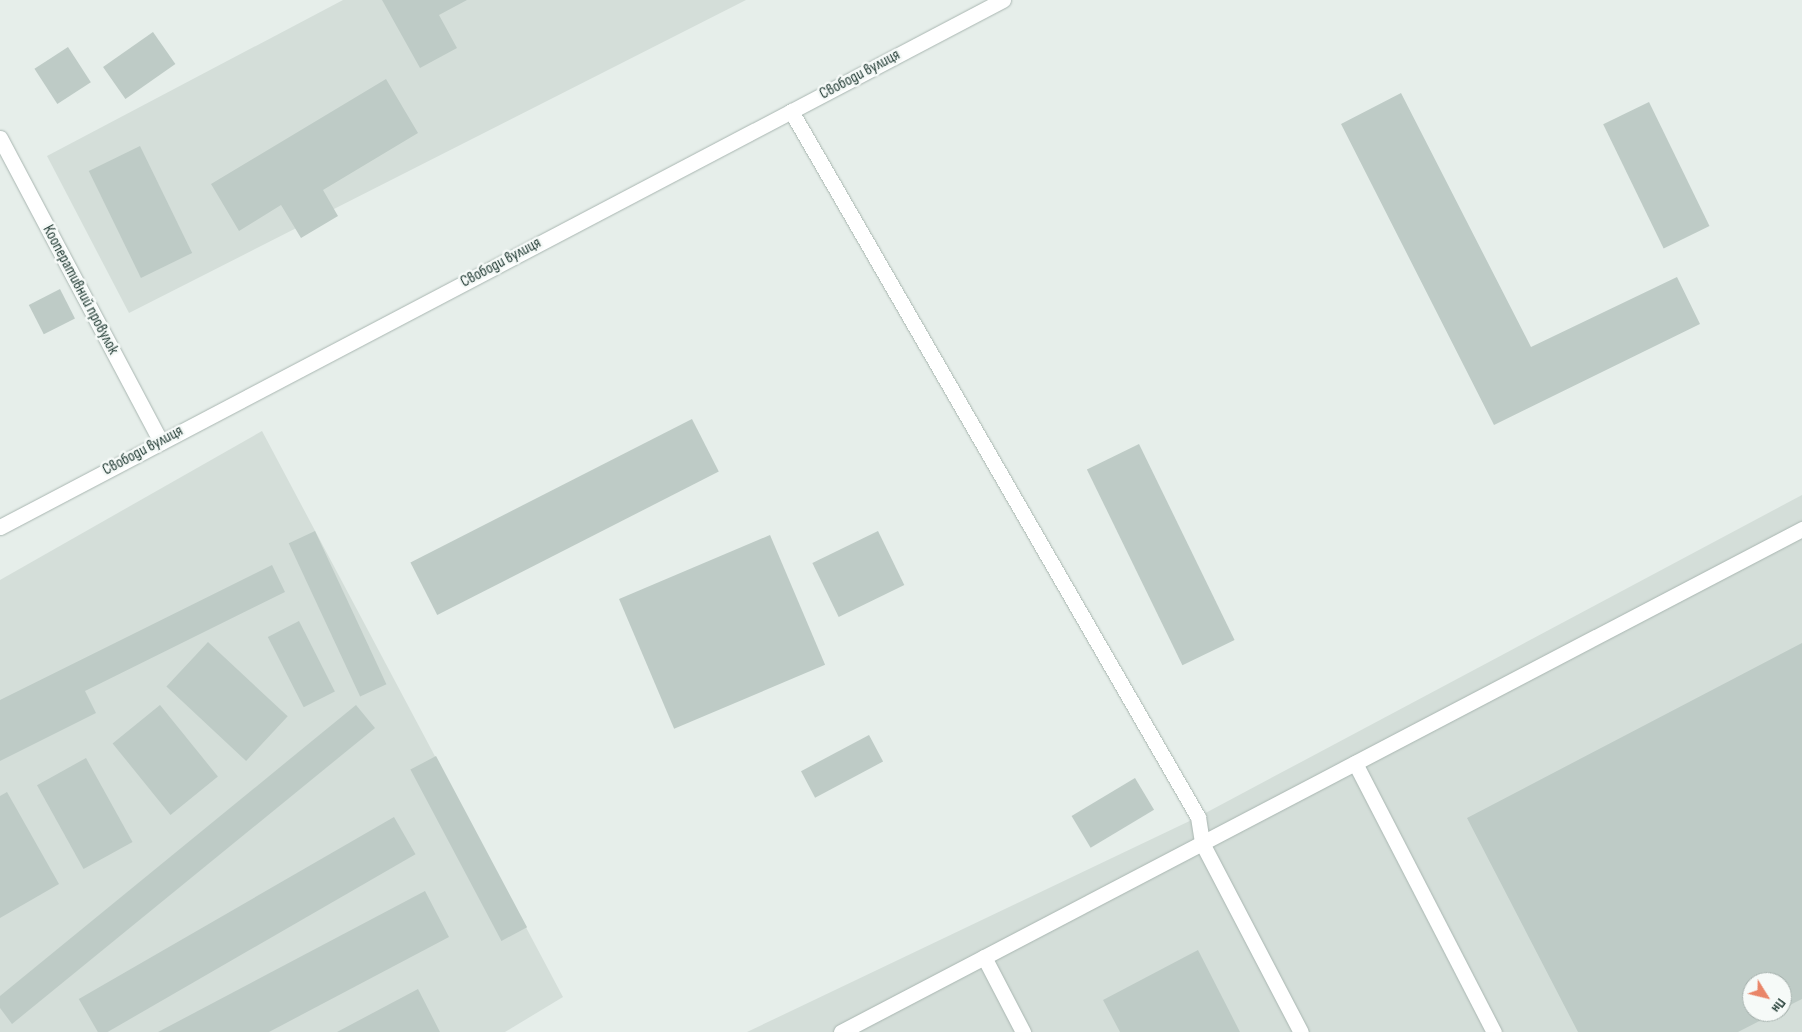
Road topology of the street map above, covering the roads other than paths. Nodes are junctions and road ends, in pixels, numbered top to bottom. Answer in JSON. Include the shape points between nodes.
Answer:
{"nodes":[{"id":1,"x":1003,"y":0,"type":"edge"},
{"id":2,"x":791,"y":111,"type":"junction"},
{"id":3,"x":0,"y":138,"type":"edge"},
{"id":4,"x":160,"y":442,"type":"junction"},
{"id":5,"x":0,"y":527,"type":"edge"},
{"id":6,"x":1802,"y":529,"type":"edge"},
{"id":7,"x":1355,"y":763,"type":"junction"},
{"id":8,"x":1202,"y":843,"type":"junction"},
{"id":9,"x":984,"y":957,"type":"junction"},
{"id":10,"x":841,"y":1032,"type":"edge"},
{"id":11,"x":1023,"y":1032,"type":"edge"},
{"id":12,"x":1301,"y":1032,"type":"edge"},
{"id":13,"x":1494,"y":1032,"type":"edge"}],
"edges":[{"from":1,"to":2,"type":"street","name":"Свободи вулиця"},
{"from":2,"to":4,"type":"street","name":"Свободи вулиця"},
{"from":2,"to":8,"type":"street","via":[[1198,817]]},
{"from":3,"to":4,"type":"street","name":"Кооперативний провулок"},
{"from":4,"to":5,"type":"street","name":"Свободи вулиця"},
{"from":6,"to":7,"type":"street"},
{"from":7,"to":8,"type":"street"},
{"from":7,"to":13,"type":"street"},
{"from":8,"to":9,"type":"street"},
{"from":8,"to":12,"type":"street"},
{"from":9,"to":10,"type":"street"},
{"from":9,"to":11,"type":"street"}]}
